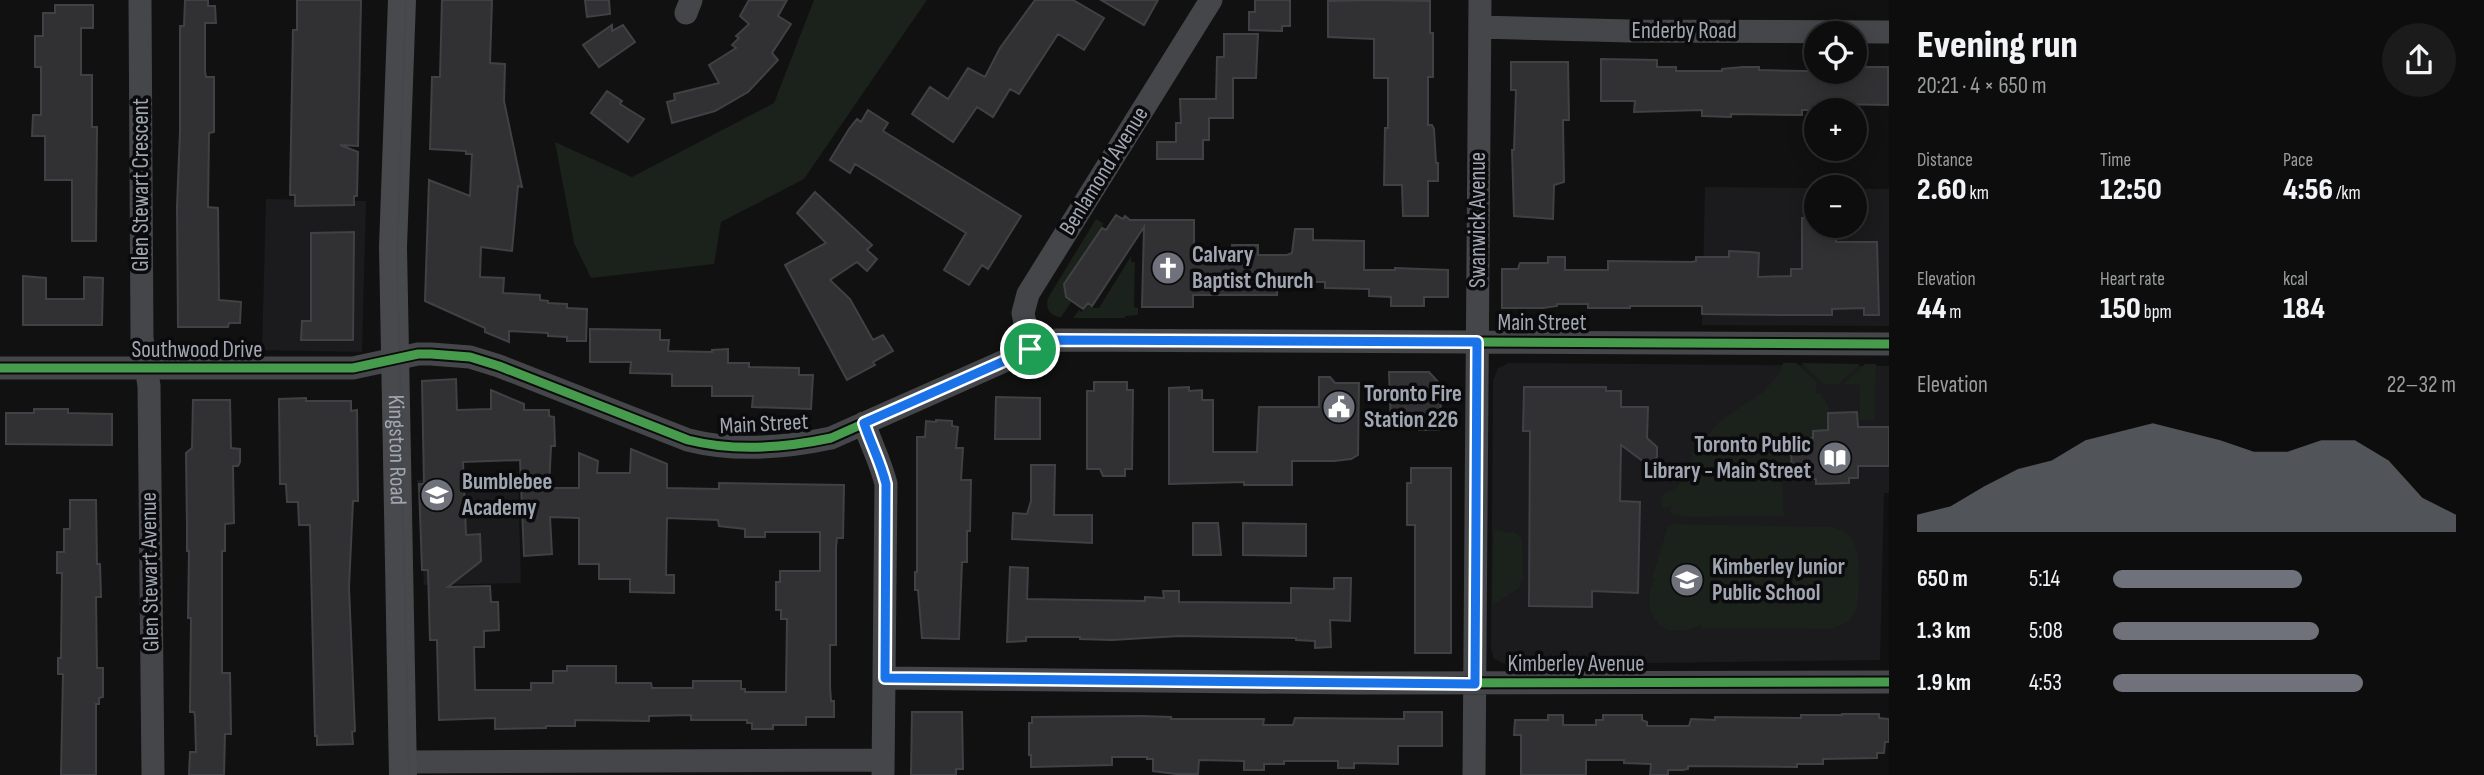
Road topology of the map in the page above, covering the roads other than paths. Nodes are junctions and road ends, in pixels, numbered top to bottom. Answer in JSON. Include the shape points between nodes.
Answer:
{"nodes":[{"id":1,"x":140,"y":0,"type":"edge"},
{"id":2,"x":402,"y":0,"type":"edge"},
{"id":3,"x":1211,"y":0,"type":"edge"},
{"id":4,"x":1480,"y":0,"type":"edge"},
{"id":5,"x":1480,"y":27,"type":"junction"},
{"id":6,"x":1889,"y":32,"type":"edge"},
{"id":7,"x":1477,"y":342,"type":"junction"},
{"id":8,"x":1889,"y":344,"type":"edge"},
{"id":9,"x":1030,"y":349,"type":"junction"},
{"id":10,"x":393,"y":359,"type":"junction"},
{"id":11,"x":0,"y":368,"type":"edge"},
{"id":12,"x":145,"y":370,"type":"junction"},
{"id":13,"x":864,"y":423,"type":"junction"},
{"id":14,"x":885,"y":678,"type":"junction"},
{"id":15,"x":1889,"y":682,"type":"edge"},
{"id":16,"x":1475,"y":684,"type":"junction"},
{"id":17,"x":403,"y":768,"type":"edge"},
{"id":18,"x":883,"y":768,"type":"edge"},
{"id":19,"x":153,"y":775,"type":"edge"},
{"id":20,"x":1474,"y":775,"type":"edge"}],
"edges":[{"from":1,"to":12,"type":"street","name":"Glen Stewart Crescent"},
{"from":2,"to":10,"type":"main road","name":"Kingston Road"},
{"from":3,"to":9,"type":"street","name":"Benlamond Avenue","via":[[1028,295],[1023,313]]},
{"from":4,"to":5,"type":"street","name":"Swanwick Avenue"},
{"from":5,"to":6,"type":"street","name":"Enderby Road"},
{"from":5,"to":7,"type":"street","name":"Swanwick Avenue"},
{"from":7,"to":8,"type":"street","name":"Main Street"},
{"from":7,"to":9,"type":"street","name":"Main Street","via":[[1056,340]]},
{"from":7,"to":16,"type":"street","name":"Swanwick Avenue"},
{"from":9,"to":13,"type":"street","name":"Main Street"},
{"from":10,"to":12,"type":"street","name":"Southwood Drive","via":[[353,368]]},
{"from":10,"to":13,"type":"street","name":"Main Street","via":[[418,354],[470,357],[710,446],[800,445]]},
{"from":10,"to":17,"type":"main road","name":"Kingston Road"},
{"from":11,"to":12,"type":"street","name":"Southwood Drive"},
{"from":12,"to":19,"type":"street","name":"Glen Stewart Avenue","via":[[149,386]]},
{"from":13,"to":14,"type":"street","via":[[886,484]]},
{"from":14,"to":16,"type":"street","name":"Kimberley Avenue"},
{"from":14,"to":18,"type":"street"},
{"from":15,"to":16,"type":"street","name":"Kimberley Avenue"},
{"from":16,"to":20,"type":"street","name":"Swanwick Avenue"},
{"from":17,"to":18,"type":"street"}]}
